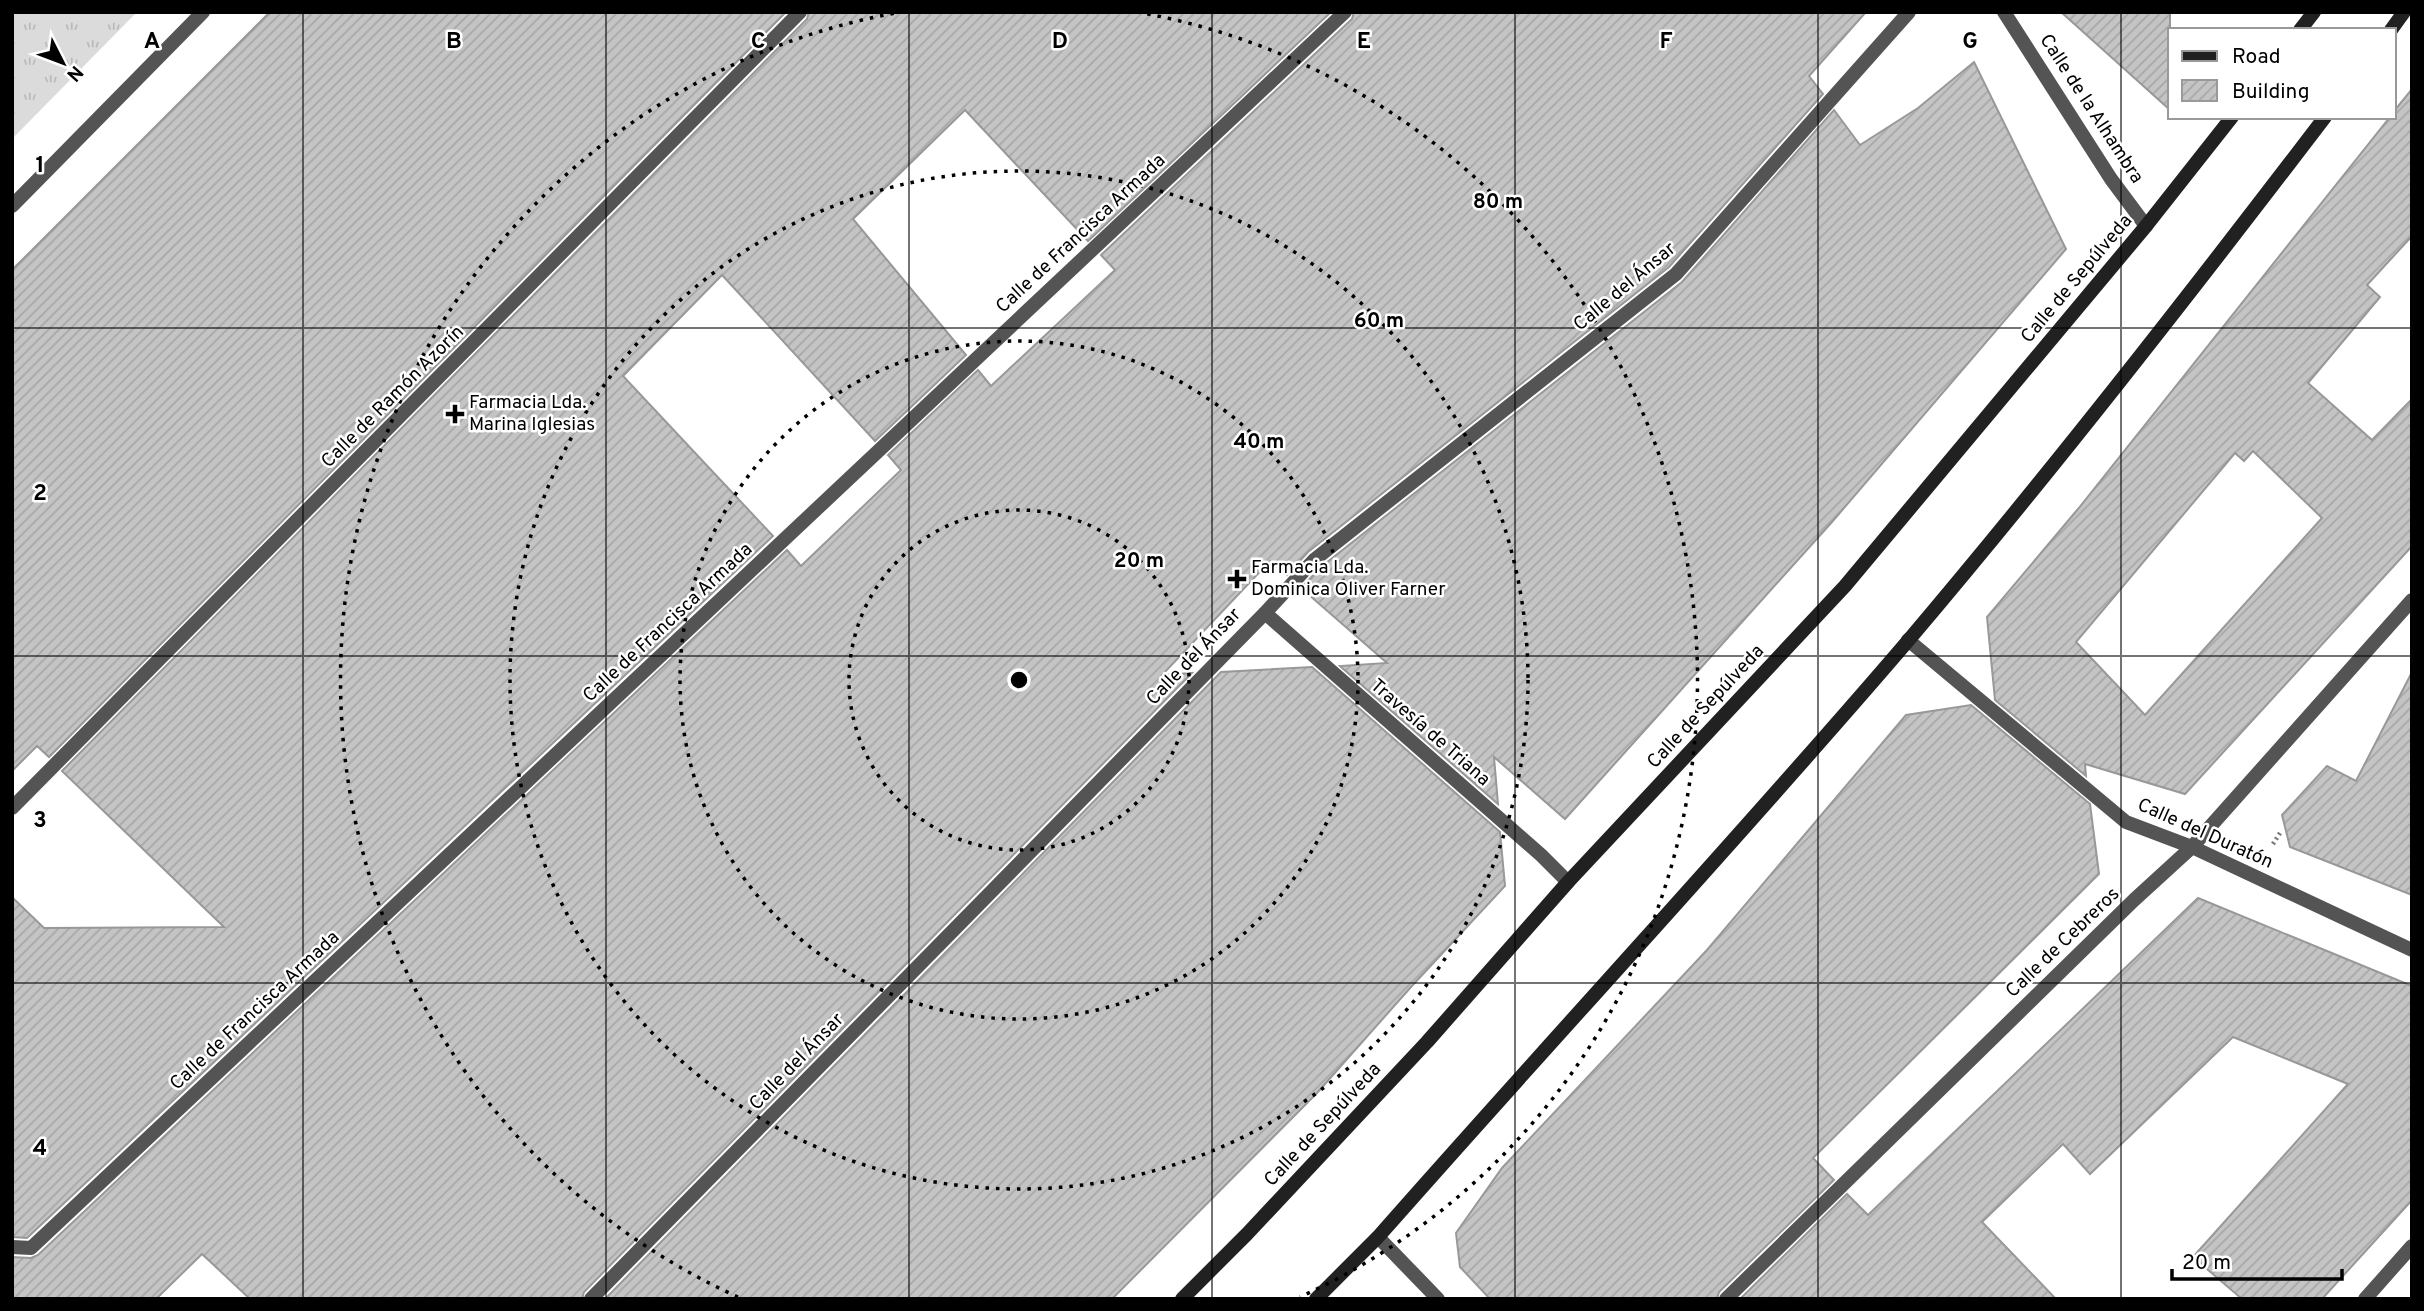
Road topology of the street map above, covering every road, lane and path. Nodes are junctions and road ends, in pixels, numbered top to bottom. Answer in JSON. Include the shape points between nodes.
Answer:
{"nodes":[{"id":1,"x":203,"y":12,"type":"edge"},
{"id":2,"x":800,"y":12,"type":"edge"},
{"id":3,"x":1345,"y":12,"type":"edge"},
{"id":4,"x":1909,"y":12,"type":"edge"},
{"id":5,"x":2004,"y":12,"type":"edge"},
{"id":6,"x":2314,"y":12,"type":"edge"},
{"id":7,"x":2404,"y":12,"type":"edge"},
{"id":8,"x":2302,"y":28,"type":"edge"},
{"id":9,"x":2392,"y":28,"type":"edge"},
{"id":10,"x":2230,"y":119,"type":"edge"},
{"id":11,"x":2323,"y":119,"type":"edge"},
{"id":12,"x":12,"y":206,"type":"edge"},
{"id":13,"x":2146,"y":226,"type":"junction"},
{"id":14,"x":2412,"y":600,"type":"edge"},
{"id":15,"x":1265,"y":613,"type":"junction"},
{"id":16,"x":1908,"y":640,"type":"junction"},
{"id":17,"x":12,"y":808,"type":"edge"},
{"id":18,"x":2280,"y":833,"type":"dead end"},
{"id":19,"x":2272,"y":845,"type":"dead end"},
{"id":20,"x":2192,"y":847,"type":"junction"},
{"id":21,"x":1569,"y":882,"type":"junction"},
{"id":22,"x":2412,"y":950,"type":"edge"},
{"id":23,"x":1378,"y":1237,"type":"junction"},
{"id":24,"x":2412,"y":1246,"type":"edge"},
{"id":25,"x":12,"y":1247,"type":"edge"},
{"id":26,"x":591,"y":1299,"type":"edge"},
{"id":27,"x":1182,"y":1299,"type":"edge"},
{"id":28,"x":1316,"y":1299,"type":"edge"},
{"id":29,"x":1438,"y":1299,"type":"edge"},
{"id":30,"x":1726,"y":1299,"type":"edge"},
{"id":31,"x":2365,"y":1299,"type":"edge"}],
"edges":[{"from":1,"to":12,"type":"street"},
{"from":2,"to":17,"type":"street","name":"Calle de Ramón Azorín"},
{"from":3,"to":25,"type":"street","name":"Calle de Francisca Armada","via":[[41,1239],[31,1248]]},
{"from":4,"to":15,"type":"street","name":"Calle del Ánsar","via":[[1676,274],[1314,560]]},
{"from":5,"to":13,"type":"street","name":"Calle de la Alhambra"},
{"from":6,"to":8,"type":"street"},
{"from":7,"to":9,"type":"street"},
{"from":10,"to":13,"type":"street","name":"Calle de Sepúlveda"},
{"from":11,"to":16,"type":"street","via":[[2144,352]]},
{"from":13,"to":21,"type":"street","name":"Calle de Sepúlveda","via":[[1845,586]]},
{"from":14,"to":20,"type":"street","name":"Calle de Cebreros"},
{"from":15,"to":21,"type":"street","name":"Travesía de Triana"},
{"from":15,"to":26,"type":"street","name":"Calle del Ánsar"},
{"from":16,"to":20,"type":"street","name":"Calle del Duratón","via":[[2126,822]]},
{"from":16,"to":23,"type":"street"},
{"from":18,"to":19,"type":"path"},
{"from":20,"to":22,"type":"street","name":"Calle del Duratón"},
{"from":20,"to":30,"type":"street","name":"Calle de Cebreros"},
{"from":21,"to":27,"type":"street","name":"Calle de Sepúlveda","via":[[1427,1042]]},
{"from":23,"to":28,"type":"street"},
{"from":23,"to":29,"type":"street"},
{"from":24,"to":31,"type":"street"}]}
